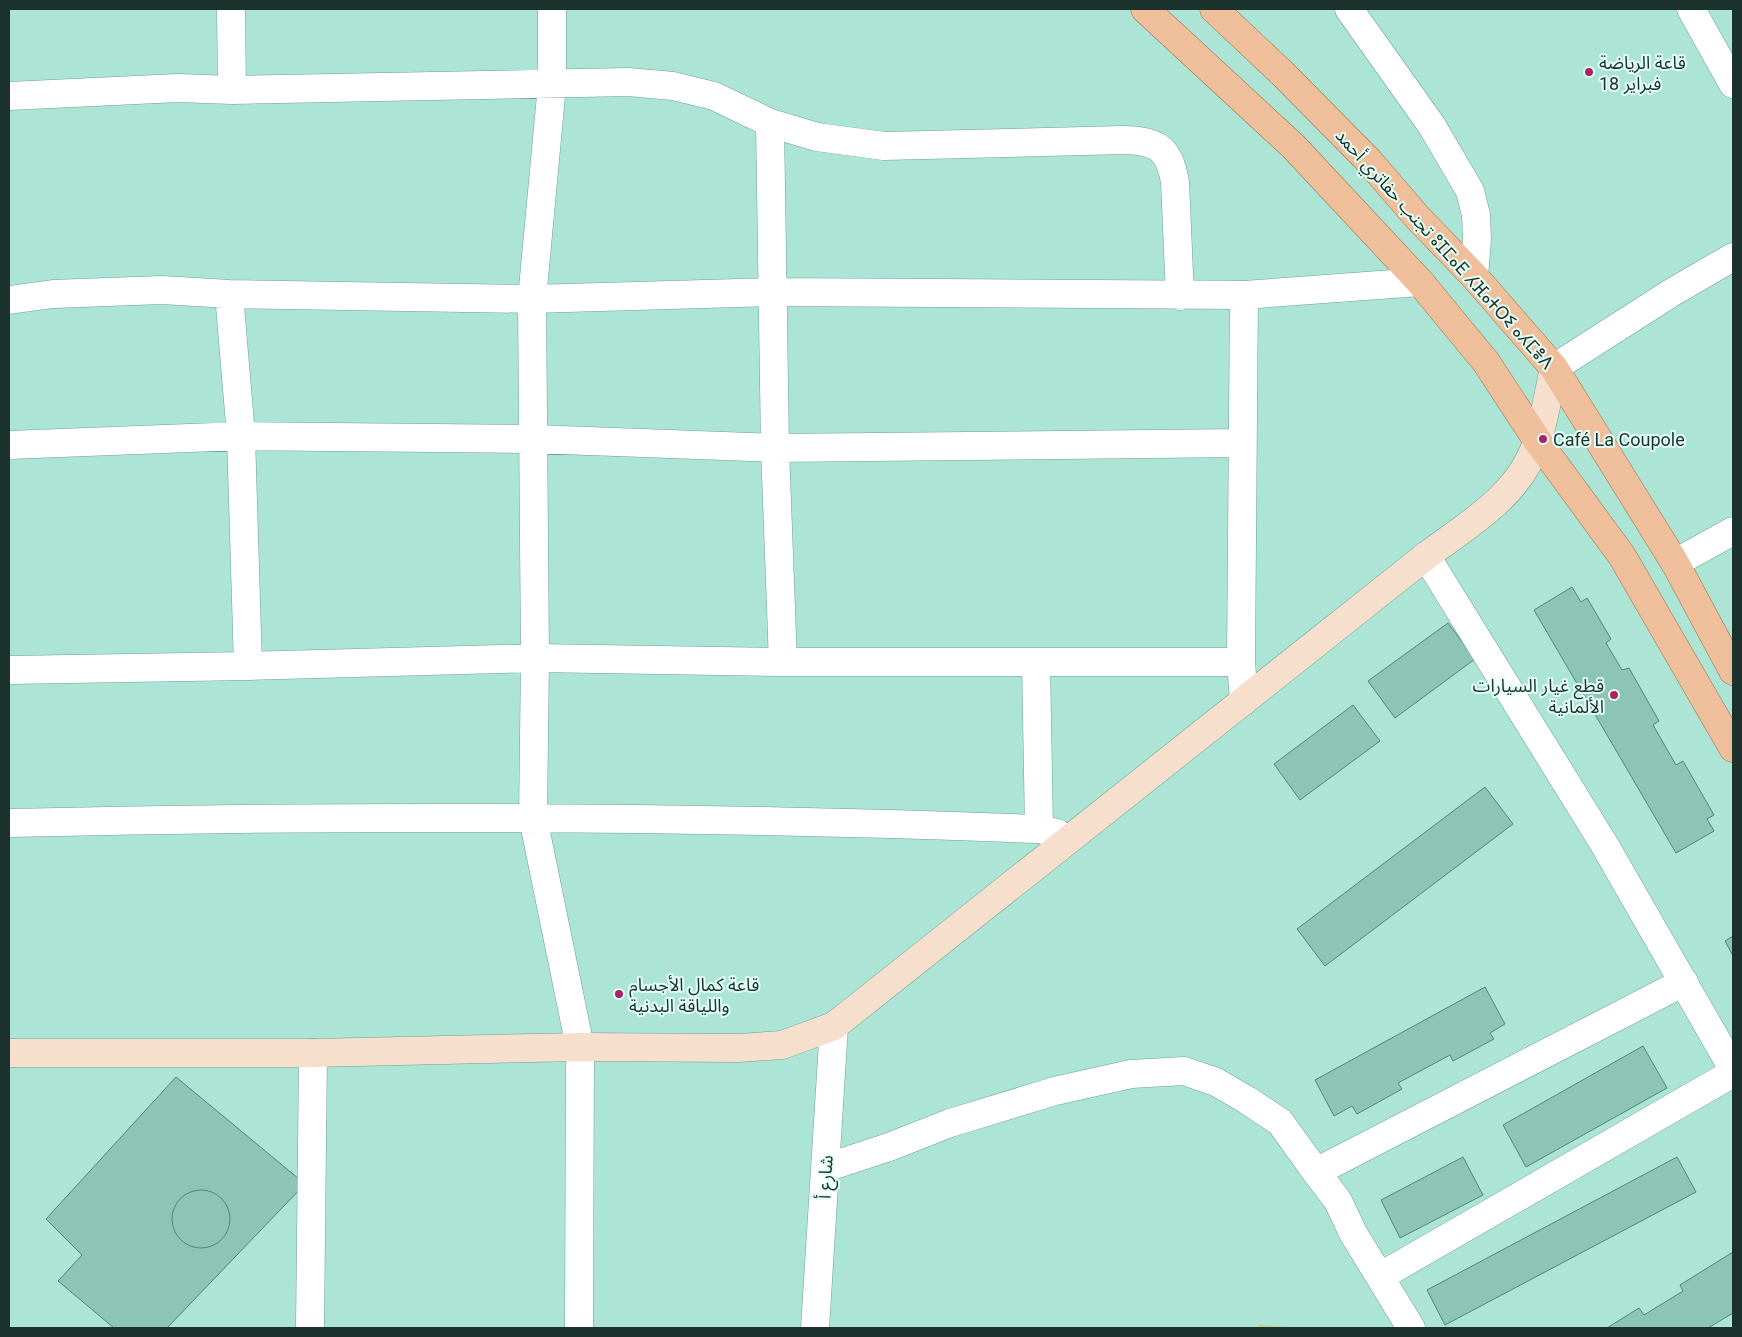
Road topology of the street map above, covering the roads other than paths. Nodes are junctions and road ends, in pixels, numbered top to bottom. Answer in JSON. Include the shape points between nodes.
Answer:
{"nodes":[{"id":1,"x":231,"y":9,"type":"edge"},
{"id":2,"x":552,"y":9,"type":"edge"},
{"id":3,"x":1214,"y":9,"type":"edge"},
{"id":4,"x":1349,"y":9,"type":"edge"},
{"id":5,"x":1691,"y":9,"type":"edge"},
{"id":6,"x":1155,"y":12,"type":"edge"},
{"id":7,"x":1725,"y":48,"type":"edge"},
{"id":8,"x":1733,"y":84,"type":"edge"},
{"id":9,"x":552,"y":85,"type":"junction"},
{"id":10,"x":232,"y":90,"type":"junction"},
{"id":11,"x":9,"y":96,"type":"edge"},
{"id":12,"x":770,"y":123,"type":"junction"},
{"id":13,"x":1733,"y":257,"type":"edge"},
{"id":14,"x":1474,"y":276,"type":"junction"},
{"id":15,"x":1420,"y":282,"type":"junction"},
{"id":16,"x":772,"y":292,"type":"junction"},
{"id":17,"x":229,"y":294,"type":"junction"},
{"id":18,"x":1244,"y":295,"type":"junction"},
{"id":19,"x":1180,"y":296,"type":"junction"},
{"id":20,"x":532,"y":298,"type":"junction"},
{"id":21,"x":9,"y":300,"type":"edge"},
{"id":22,"x":1554,"y":368,"type":"junction"},
{"id":23,"x":241,"y":436,"type":"junction"},
{"id":24,"x":534,"y":439,"type":"junction"},
{"id":25,"x":1537,"y":440,"type":"junction"},
{"id":26,"x":1242,"y":443,"type":"junction"},
{"id":27,"x":9,"y":445,"type":"edge"},
{"id":28,"x":775,"y":448,"type":"junction"},
{"id":29,"x":1733,"y":531,"type":"edge"},
{"id":30,"x":1426,"y":556,"type":"junction"},
{"id":31,"x":1675,"y":563,"type":"junction"},
{"id":32,"x":535,"y":658,"type":"junction"},
{"id":33,"x":783,"y":662,"type":"junction"},
{"id":34,"x":1036,"y":662,"type":"junction"},
{"id":35,"x":1241,"y":662,"type":"junction"},
{"id":36,"x":248,"y":666,"type":"junction"},
{"id":37,"x":9,"y":670,"type":"edge"},
{"id":38,"x":1733,"y":671,"type":"edge"},
{"id":39,"x":1244,"y":701,"type":"junction"},
{"id":40,"x":1733,"y":748,"type":"edge"},
{"id":41,"x":533,"y":818,"type":"junction"},
{"id":42,"x":9,"y":823,"type":"edge"},
{"id":43,"x":1039,"y":829,"type":"junction"},
{"id":44,"x":1075,"y":836,"type":"junction"},
{"id":45,"x":1684,"y":982,"type":"junction"},
{"id":46,"x":834,"y":1026,"type":"junction"},
{"id":47,"x":580,"y":1047,"type":"junction"},
{"id":48,"x":9,"y":1053,"type":"edge"},
{"id":49,"x":313,"y":1053,"type":"junction"},
{"id":50,"x":1733,"y":1069,"type":"edge"},
{"id":51,"x":1733,"y":1073,"type":"edge"},
{"id":52,"x":825,"y":1168,"type":"junction"},
{"id":53,"x":1316,"y":1172,"type":"junction"},
{"id":54,"x":1381,"y":1276,"type":"junction"},
{"id":55,"x":310,"y":1328,"type":"edge"},
{"id":56,"x":578,"y":1328,"type":"edge"},
{"id":57,"x":815,"y":1328,"type":"edge"},
{"id":58,"x":1411,"y":1328,"type":"edge"}],
"edges":[{"from":1,"to":10,"type":"street"},
{"from":2,"to":9,"type":"street"},
{"from":3,"to":14,"type":"main road","name":"تجنب حفاتري أحمد ⵓⵊⵎⴰⴹ ⵃⴼⴰⵜⵔⵉ ⴰⵃⵎⴻⴷ","via":[[1368,160]]},
{"from":4,"to":14,"type":"street","via":[[1432,126],[1470,191],[1476,215]]},
{"from":5,"to":7,"type":"street"},
{"from":6,"to":15,"type":"main road","via":[[1294,147]]},
{"from":7,"to":8,"type":"street"},
{"from":9,"to":10,"type":"street"},
{"from":9,"to":12,"type":"street","via":[[628,82],[673,86],[714,96]]},
{"from":9,"to":20,"type":"street"},
{"from":10,"to":11,"type":"street","via":[[178,88]]},
{"from":12,"to":16,"type":"street"},
{"from":12,"to":19,"type":"street","via":[[817,137],[884,146],[1143,141],[1168,157],[1175,182]]},
{"from":13,"to":22,"type":"street"},
{"from":14,"to":22,"type":"main road","name":"تجنب حفاتري أحمد ⵓⵊⵎⴰⴹ ⵃⴼⴰⵜⵔⵉ ⴰⵃⵎⴻⴷ"},
{"from":15,"to":18,"type":"street"},
{"from":15,"to":25,"type":"main road","via":[[1486,362]]},
{"from":16,"to":19,"type":"street"},
{"from":16,"to":20,"type":"street"},
{"from":16,"to":28,"type":"street"},
{"from":17,"to":20,"type":"street"},
{"from":17,"to":21,"type":"street","via":[[162,290],[53,294]]},
{"from":17,"to":23,"type":"street"},
{"from":18,"to":19,"type":"street"},
{"from":18,"to":26,"type":"street"},
{"from":20,"to":24,"type":"street"},
{"from":22,"to":25,"type":"main road"},
{"from":22,"to":31,"type":"main road","name":"تجنب حفاتري أحمد ⵓⵊⵎⴰⴹ ⵃⴼⴰⵜⵔⵉ ⴰⵃⵎⴻⴷ"},
{"from":23,"to":24,"type":"street"},
{"from":23,"to":27,"type":"street"},
{"from":23,"to":36,"type":"street"},
{"from":24,"to":28,"type":"street"},
{"from":24,"to":32,"type":"street"},
{"from":25,"to":30,"type":"main road","via":[[1520,476],[1494,506]]},
{"from":25,"to":40,"type":"main road","via":[[1622,556]]},
{"from":26,"to":28,"type":"street"},
{"from":26,"to":35,"type":"street"},
{"from":28,"to":33,"type":"street"},
{"from":29,"to":31,"type":"street"},
{"from":30,"to":39,"type":"main road"},
{"from":30,"to":45,"type":"street","via":[[1604,844]]},
{"from":31,"to":38,"type":"main road","name":"تجنب حفاتري أحمد ⵓⵊⵎⴰⴹ ⵃⴼⴰⵜⵔⵉ ⴰⵃⵎⴻⴷ"},
{"from":32,"to":33,"type":"street"},
{"from":32,"to":36,"type":"street"},
{"from":32,"to":41,"type":"street"},
{"from":33,"to":34,"type":"street"},
{"from":34,"to":35,"type":"street"},
{"from":34,"to":43,"type":"street"},
{"from":35,"to":39,"type":"street"},
{"from":36,"to":37,"type":"street"},
{"from":39,"to":44,"type":"main road"},
{"from":41,"to":42,"type":"street"},
{"from":41,"to":43,"type":"street"},
{"from":41,"to":47,"type":"street"},
{"from":43,"to":44,"type":"street"},
{"from":44,"to":46,"type":"main road"},
{"from":45,"to":50,"type":"street"},
{"from":45,"to":53,"type":"street"},
{"from":46,"to":47,"type":"main road","via":[[782,1045],[738,1048]]},
{"from":46,"to":52,"type":"street","name":"شارع أ"},
{"from":47,"to":49,"type":"main road"},
{"from":47,"to":56,"type":"street"},
{"from":48,"to":49,"type":"main road"},
{"from":49,"to":55,"type":"street"},
{"from":51,"to":54,"type":"street"},
{"from":52,"to":53,"type":"street","via":[[1055,1090],[1131,1074],[1184,1071],[1216,1082],[1280,1122]]},
{"from":52,"to":57,"type":"street","name":"شارع أ"},
{"from":53,"to":54,"type":"street","via":[[1338,1201]]},
{"from":54,"to":58,"type":"street"}]}
